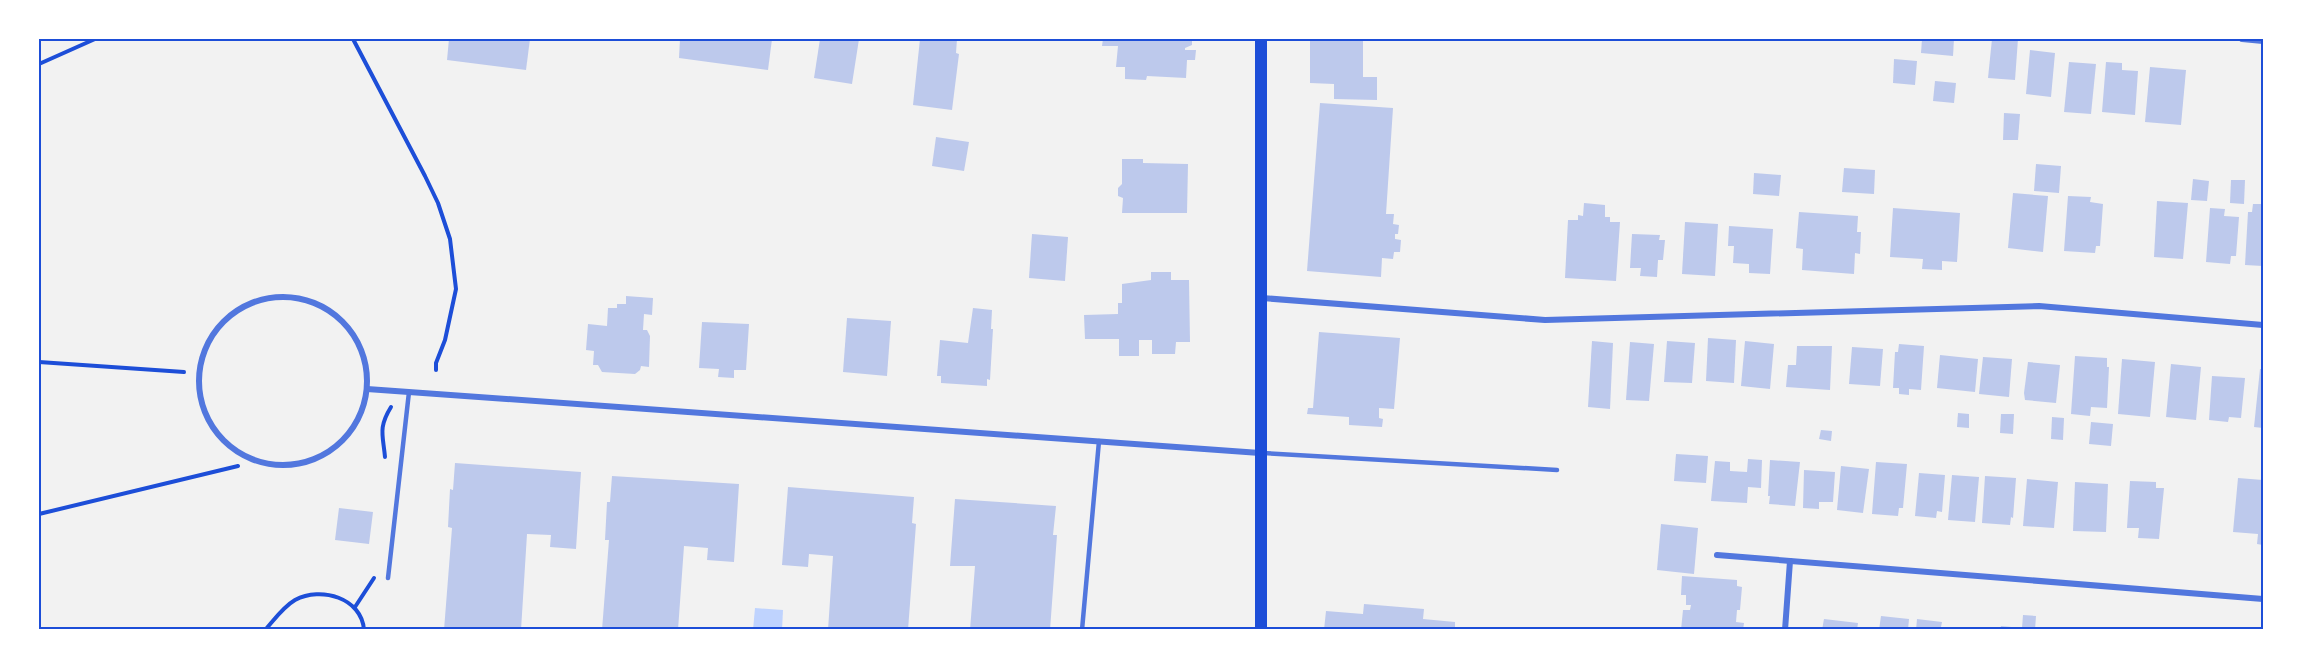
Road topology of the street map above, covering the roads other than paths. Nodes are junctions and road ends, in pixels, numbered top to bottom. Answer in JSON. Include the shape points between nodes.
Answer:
{"nodes":[{"id":1,"x":1261,"y":39,"type":"edge"},
{"id":2,"x":2242,"y":39,"type":"edge"},
{"id":3,"x":2263,"y":41,"type":"edge"},
{"id":4,"x":1262,"y":298,"type":"junction"},
{"id":5,"x":2263,"y":325,"type":"edge"},
{"id":6,"x":366,"y":389,"type":"junction"},
{"id":7,"x":409,"y":392,"type":"junction"},
{"id":8,"x":1099,"y":441,"type":"junction"},
{"id":9,"x":1260,"y":453,"type":"junction"},
{"id":10,"x":1557,"y":470,"type":"dead end"},
{"id":11,"x":1717,"y":555,"type":"dead end"},
{"id":12,"x":1790,"y":561,"type":"junction"},
{"id":13,"x":388,"y":578,"type":"dead end"},
{"id":14,"x":2263,"y":599,"type":"edge"},
{"id":15,"x":1082,"y":630,"type":"edge"},
{"id":16,"x":1261,"y":630,"type":"edge"},
{"id":17,"x":1785,"y":630,"type":"edge"}],
"edges":[{"from":1,"to":4,"type":"main road"},
{"from":2,"to":3,"type":"street"},
{"from":4,"to":5,"type":"street","via":[[1545,320],[2039,306]]},
{"from":4,"to":9,"type":"main road"},
{"from":6,"to":6,"type":"street","via":[[363,358],[344,324],[320,306],[289,297],[257,301],[230,316],[206,346],[200,368],[204,410],[215,431],[229,446],[267,463],[314,460],[339,444],[357,418]]},
{"from":6,"to":7,"type":"street"},
{"from":7,"to":8,"type":"street"},
{"from":7,"to":13,"type":"lane"},
{"from":8,"to":9,"type":"street"},
{"from":8,"to":15,"type":"lane"},
{"from":9,"to":10,"type":"lane"},
{"from":9,"to":16,"type":"main road"},
{"from":11,"to":12,"type":"street"},
{"from":12,"to":14,"type":"street"},
{"from":12,"to":17,"type":"street"}]}
